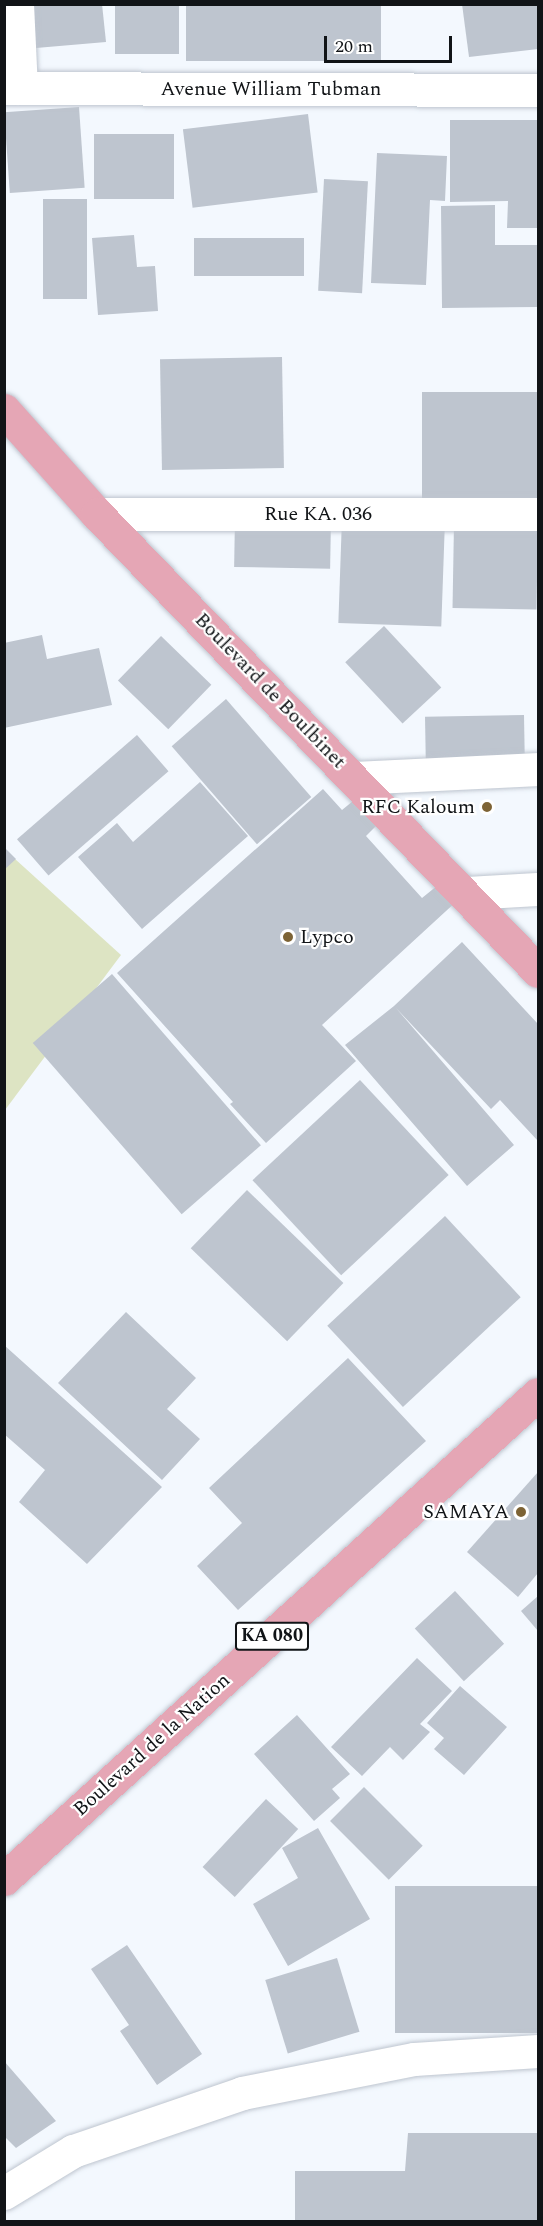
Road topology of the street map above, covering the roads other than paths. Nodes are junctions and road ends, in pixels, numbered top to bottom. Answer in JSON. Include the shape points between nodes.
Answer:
{"nodes":[{"id":1,"x":17,"y":4,"type":"edge"},
{"id":2,"x":13,"y":88,"type":"edge"},
{"id":3,"x":538,"y":90,"type":"edge"},
{"id":4,"x":4,"y":410,"type":"edge"},
{"id":5,"x":97,"y":514,"type":"junction"},
{"id":6,"x":538,"y":514,"type":"edge"},
{"id":7,"x":538,"y":769,"type":"edge"},
{"id":8,"x":355,"y":778,"type":"junction"},
{"id":9,"x":538,"y":889,"type":"edge"},
{"id":10,"x":466,"y":893,"type":"junction"},
{"id":11,"x":538,"y":971,"type":"edge"},
{"id":12,"x":538,"y":1394,"type":"edge"},
{"id":13,"x":4,"y":1879,"type":"edge"},
{"id":14,"x":538,"y":2051,"type":"edge"},
{"id":15,"x":4,"y":2193,"type":"edge"}],
"edges":[{"from":1,"to":2,"type":"street"},
{"from":2,"to":3,"type":"street","name":"Avenue William Tubman"},
{"from":4,"to":5,"type":"main road","name":"Boulevard de Boulbinet"},
{"from":5,"to":6,"type":"street","name":"Rue KA. 036"},
{"from":5,"to":8,"type":"main road","name":"Boulevard de Boulbinet"},
{"from":7,"to":8,"type":"street"},
{"from":8,"to":10,"type":"main road","name":"Boulevard de Boulbinet"},
{"from":9,"to":10,"type":"street"},
{"from":10,"to":11,"type":"main road","name":"Boulevard de Boulbinet"},
{"from":12,"to":13,"type":"main road","name":"Boulevard de la Nation","number":"KA 080"},
{"from":14,"to":15,"type":"street","via":[[414,2059],[242,2093],[73,2151]]}]}
